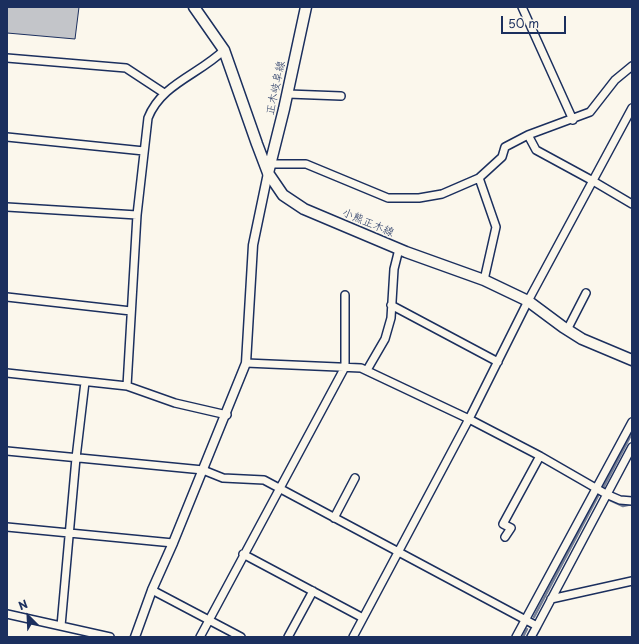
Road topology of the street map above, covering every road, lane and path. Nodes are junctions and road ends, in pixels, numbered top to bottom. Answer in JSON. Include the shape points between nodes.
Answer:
{"nodes":[{"id":1,"x":194,"y":7,"type":"edge"},
{"id":2,"x":306,"y":7,"type":"edge"},
{"id":3,"x":522,"y":7,"type":"edge"},
{"id":4,"x":224,"y":50,"type":"junction"},
{"id":5,"x":7,"y":58,"type":"edge"},
{"id":6,"x":632,"y":66,"type":"edge"},
{"id":7,"x":164,"y":93,"type":"junction"},
{"id":8,"x":288,"y":94,"type":"junction"},
{"id":9,"x":341,"y":96,"type":"dead end"},
{"id":10,"x":632,"y":108,"type":"edge"},
{"id":11,"x":573,"y":120,"type":"junction"},
{"id":12,"x":528,"y":135,"type":"junction"},
{"id":13,"x":7,"y":137,"type":"edge"},
{"id":14,"x":144,"y":151,"type":"junction"},
{"id":15,"x":270,"y":168,"type":"junction"},
{"id":16,"x":479,"y":178,"type":"junction"},
{"id":17,"x":593,"y":181,"type":"junction"},
{"id":18,"x":632,"y":204,"type":"edge"},
{"id":19,"x":7,"y":207,"type":"edge"},
{"id":20,"x":137,"y":216,"type":"junction"},
{"id":21,"x":399,"y":249,"type":"junction"},
{"id":22,"x":484,"y":280,"type":"junction"},
{"id":23,"x":586,"y":293,"type":"dead end"},
{"id":24,"x":345,"y":295,"type":"dead end"},
{"id":25,"x":7,"y":298,"type":"edge"},
{"id":26,"x":528,"y":301,"type":"junction"},
{"id":27,"x":391,"y":305,"type":"junction"},
{"id":28,"x":131,"y":311,"type":"junction"},
{"id":29,"x":567,"y":330,"type":"junction"},
{"id":30,"x":632,"y":360,"type":"edge"},
{"id":31,"x":498,"y":362,"type":"junction"},
{"id":32,"x":246,"y":363,"type":"junction"},
{"id":33,"x":344,"y":367,"type":"junction"},
{"id":34,"x":367,"y":370,"type":"junction"},
{"id":35,"x":7,"y":372,"type":"edge"},
{"id":36,"x":85,"y":382,"type":"junction"},
{"id":37,"x":127,"y":386,"type":"junction"},
{"id":38,"x":227,"y":414,"type":"junction"},
{"id":39,"x":469,"y":419,"type":"junction"},
{"id":40,"x":632,"y":422,"type":"edge"},
{"id":41,"x":632,"y":447,"type":"edge"},
{"id":42,"x":7,"y":451,"type":"edge"},
{"id":43,"x":540,"y":456,"type":"junction"},
{"id":44,"x":76,"y":458,"type":"junction"},
{"id":45,"x":204,"y":470,"type":"junction"},
{"id":46,"x":355,"y":478,"type":"dead end"},
{"id":47,"x":280,"y":488,"type":"junction"},
{"id":48,"x":597,"y":488,"type":"junction"},
{"id":49,"x":606,"y":494,"type":"junction"},
{"id":50,"x":632,"y":501,"type":"edge"},
{"id":51,"x":334,"y":518,"type":"junction"},
{"id":52,"x":7,"y":527,"type":"edge"},
{"id":53,"x":69,"y":533,"type":"junction"},
{"id":54,"x":506,"y":537,"type":"dead end"},
{"id":55,"x":173,"y":543,"type":"junction"},
{"id":56,"x":398,"y":553,"type":"junction"},
{"id":57,"x":243,"y":554,"type":"junction"},
{"id":58,"x":632,"y":581,"type":"edge"},
{"id":59,"x":152,"y":590,"type":"junction"},
{"id":60,"x":314,"y":591,"type":"junction"},
{"id":61,"x":551,"y":599,"type":"junction"},
{"id":62,"x":7,"y":614,"type":"edge"},
{"id":63,"x":364,"y":618,"type":"junction"},
{"id":64,"x":208,"y":620,"type":"junction"},
{"id":65,"x":525,"y":620,"type":"junction"},
{"id":66,"x":61,"y":626,"type":"junction"},
{"id":67,"x":537,"y":626,"type":"junction"},
{"id":68,"x":110,"y":637,"type":"edge"},
{"id":69,"x":135,"y":637,"type":"edge"},
{"id":70,"x":200,"y":637,"type":"edge"},
{"id":71,"x":241,"y":637,"type":"edge"},
{"id":72,"x":288,"y":637,"type":"edge"},
{"id":73,"x":353,"y":637,"type":"edge"},
{"id":74,"x":516,"y":637,"type":"edge"},
{"id":75,"x":531,"y":637,"type":"edge"}],
"edges":[{"from":1,"to":4,"type":"main road","name":"小熊正木線"},
{"from":2,"to":8,"type":"main road","name":"正木岐阜線"},
{"from":3,"to":11,"type":"street"},
{"from":4,"to":7,"type":"street"},
{"from":4,"to":15,"type":"main road","name":"小熊正木線","via":[[257,144]]},
{"from":5,"to":7,"type":"street","via":[[126,68]]},
{"from":6,"to":11,"type":"street","via":[[615,80],[590,112]]},
{"from":7,"to":14,"type":"street","via":[[148,118]]},
{"from":8,"to":9,"type":"street"},
{"from":8,"to":15,"type":"main road","name":"正木岐阜線"},
{"from":10,"to":17,"type":"street"},
{"from":11,"to":12,"type":"street"},
{"from":12,"to":16,"type":"street","via":[[505,147],[502,157]]},
{"from":12,"to":17,"type":"street","via":[[536,150]]},
{"from":13,"to":14,"type":"street"},
{"from":14,"to":20,"type":"street"},
{"from":15,"to":16,"type":"street","via":[[306,164],[388,198],[419,198],[442,194]]},
{"from":15,"to":21,"type":"main road","name":"小熊正木線","via":[[283,195],[304,209]]},
{"from":15,"to":32,"type":"street","via":[[253,245]]},
{"from":16,"to":22,"type":"street","via":[[496,228]]},
{"from":17,"to":18,"type":"street"},
{"from":17,"to":26,"type":"street"},
{"from":19,"to":20,"type":"street"},
{"from":20,"to":28,"type":"street"},
{"from":21,"to":22,"type":"main road","name":"小熊正木線"},
{"from":21,"to":27,"type":"street","via":[[394,269]]},
{"from":22,"to":26,"type":"main road","name":"小熊正木線"},
{"from":23,"to":29,"type":"street"},
{"from":24,"to":33,"type":"street"},
{"from":25,"to":28,"type":"street"},
{"from":26,"to":29,"type":"main road","name":"小熊正木線"},
{"from":26,"to":31,"type":"street"},
{"from":27,"to":31,"type":"street"},
{"from":27,"to":34,"type":"street","via":[[386,339]]},
{"from":28,"to":37,"type":"street"},
{"from":29,"to":30,"type":"main road","name":"小熊正木線"},
{"from":31,"to":39,"type":"street"},
{"from":32,"to":33,"type":"street"},
{"from":32,"to":38,"type":"street"},
{"from":33,"to":34,"type":"street"},
{"from":33,"to":47,"type":"street"},
{"from":34,"to":39,"type":"street"},
{"from":35,"to":36,"type":"street"},
{"from":36,"to":37,"type":"street"},
{"from":36,"to":44,"type":"street"},
{"from":37,"to":38,"type":"street","via":[[175,403]]},
{"from":38,"to":45,"type":"street"},
{"from":39,"to":43,"type":"street"},
{"from":39,"to":56,"type":"street"},
{"from":40,"to":48,"type":"street"},
{"from":41,"to":49,"type":"street"},
{"from":42,"to":44,"type":"street"},
{"from":43,"to":48,"type":"street"},
{"from":43,"to":54,"type":"street","via":[[503,524],[510,528]]},
{"from":44,"to":45,"type":"street"},
{"from":44,"to":53,"type":"street"},
{"from":45,"to":47,"type":"street","via":[[223,478],[264,480]]},
{"from":45,"to":55,"type":"street"},
{"from":46,"to":51,"type":"street"},
{"from":47,"to":51,"type":"street"},
{"from":47,"to":57,"type":"street"},
{"from":48,"to":49,"type":"street"},
{"from":48,"to":65,"type":"street"},
{"from":49,"to":50,"type":"street","via":[[620,500]]},
{"from":49,"to":61,"type":"street"},
{"from":51,"to":56,"type":"street"},
{"from":52,"to":53,"type":"street"},
{"from":53,"to":55,"type":"street"},
{"from":53,"to":66,"type":"street"},
{"from":55,"to":59,"type":"street"},
{"from":56,"to":63,"type":"street"},
{"from":56,"to":65,"type":"street"},
{"from":57,"to":60,"type":"street"},
{"from":57,"to":64,"type":"street"},
{"from":58,"to":61,"type":"street"},
{"from":59,"to":64,"type":"street"},
{"from":59,"to":69,"type":"street"},
{"from":60,"to":63,"type":"street"},
{"from":60,"to":72,"type":"street"},
{"from":61,"to":67,"type":"street"},
{"from":62,"to":66,"type":"street"},
{"from":63,"to":73,"type":"street"},
{"from":64,"to":70,"type":"street"},
{"from":64,"to":71,"type":"street"},
{"from":65,"to":67,"type":"street"},
{"from":65,"to":74,"type":"street"},
{"from":66,"to":68,"type":"street"},
{"from":67,"to":75,"type":"street"}]}
